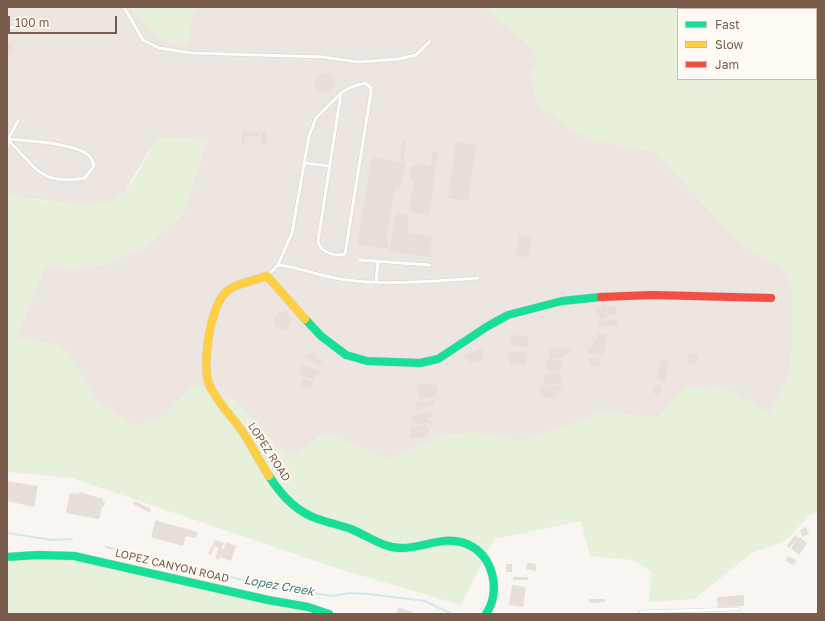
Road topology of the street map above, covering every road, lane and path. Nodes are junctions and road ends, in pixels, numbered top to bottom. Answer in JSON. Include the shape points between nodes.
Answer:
{"nodes":[{"id":1,"x":124,"y":7,"type":"edge"},
{"id":2,"x":39,"y":24,"type":"dead end"},
{"id":3,"x":7,"y":28,"type":"edge"},
{"id":4,"x":430,"y":41,"type":"dead end"},
{"id":5,"x":341,"y":93,"type":"junction"},
{"id":6,"x":18,"y":121,"type":"dead end"},
{"id":7,"x":7,"y":139,"type":"edge"},
{"id":8,"x":7,"y":148,"type":"edge"},
{"id":9,"x":305,"y":163,"type":"junction"},
{"id":10,"x":329,"y":166,"type":"junction"},
{"id":11,"x":360,"y":260,"type":"dead end"},
{"id":12,"x":378,"y":262,"type":"junction"},
{"id":13,"x":278,"y":265,"type":"junction"},
{"id":14,"x":430,"y":266,"type":"dead end"},
{"id":15,"x":267,"y":276,"type":"junction"},
{"id":16,"x":478,"y":278,"type":"dead end"},
{"id":17,"x":376,"y":282,"type":"junction"},
{"id":18,"x":771,"y":298,"type":"dead end"},
{"id":19,"x":7,"y":557,"type":"edge"},
{"id":20,"x":738,"y":609,"type":"dead end"},
{"id":21,"x":641,"y":612,"type":"dead end"},
{"id":22,"x":685,"y":613,"type":"edge"},
{"id":23,"x":329,"y":614,"type":"edge"},
{"id":24,"x":486,"y":614,"type":"edge"}],
"edges":[{"from":1,"to":4,"type":"lane","via":[[143,40],[159,48],[192,54],[316,57],[358,62],[416,55]]},
{"from":2,"to":3,"type":"lane"},
{"from":5,"to":9,"type":"lane","via":[[316,118],[309,136]]},
{"from":5,"to":10,"type":"lane"},
{"from":5,"to":10,"type":"lane","via":[[365,83],[372,92],[347,249],[345,254],[340,255],[322,250],[318,241]]},
{"from":6,"to":7,"type":"lane"},
{"from":7,"to":7,"type":"lane","via":[[37,170],[48,177],[67,181],[85,178],[94,166],[90,157],[80,150]]},
{"from":7,"to":8,"type":"lane"},
{"from":9,"to":10,"type":"lane"},
{"from":9,"to":13,"type":"lane","via":[[295,222],[287,248]]},
{"from":11,"to":12,"type":"lane"},
{"from":12,"to":14,"type":"lane"},
{"from":12,"to":17,"type":"lane"},
{"from":13,"to":15,"type":"lane"},
{"from":13,"to":17,"type":"lane","via":[[339,279]]},
{"from":15,"to":18,"type":"street","via":[[306,320],[341,353],[359,360],[413,363],[428,363],[438,359],[506,316],[584,297],[676,295]]},
{"from":15,"to":24,"type":"street","name":"LOPEZ ROAD","via":[[224,293],[220,301],[212,323],[207,357],[209,382],[216,396],[245,436],[269,477],[299,510],[392,547],[455,540],[465,542],[474,548],[484,557],[494,579],[494,598]]},
{"from":16,"to":17,"type":"lane"},
{"from":19,"to":23,"type":"street","name":"LOPEZ CANYON ROAD","via":[[74,556],[308,607]]},
{"from":20,"to":22,"type":"lane"},
{"from":21,"to":22,"type":"lane"}]}
